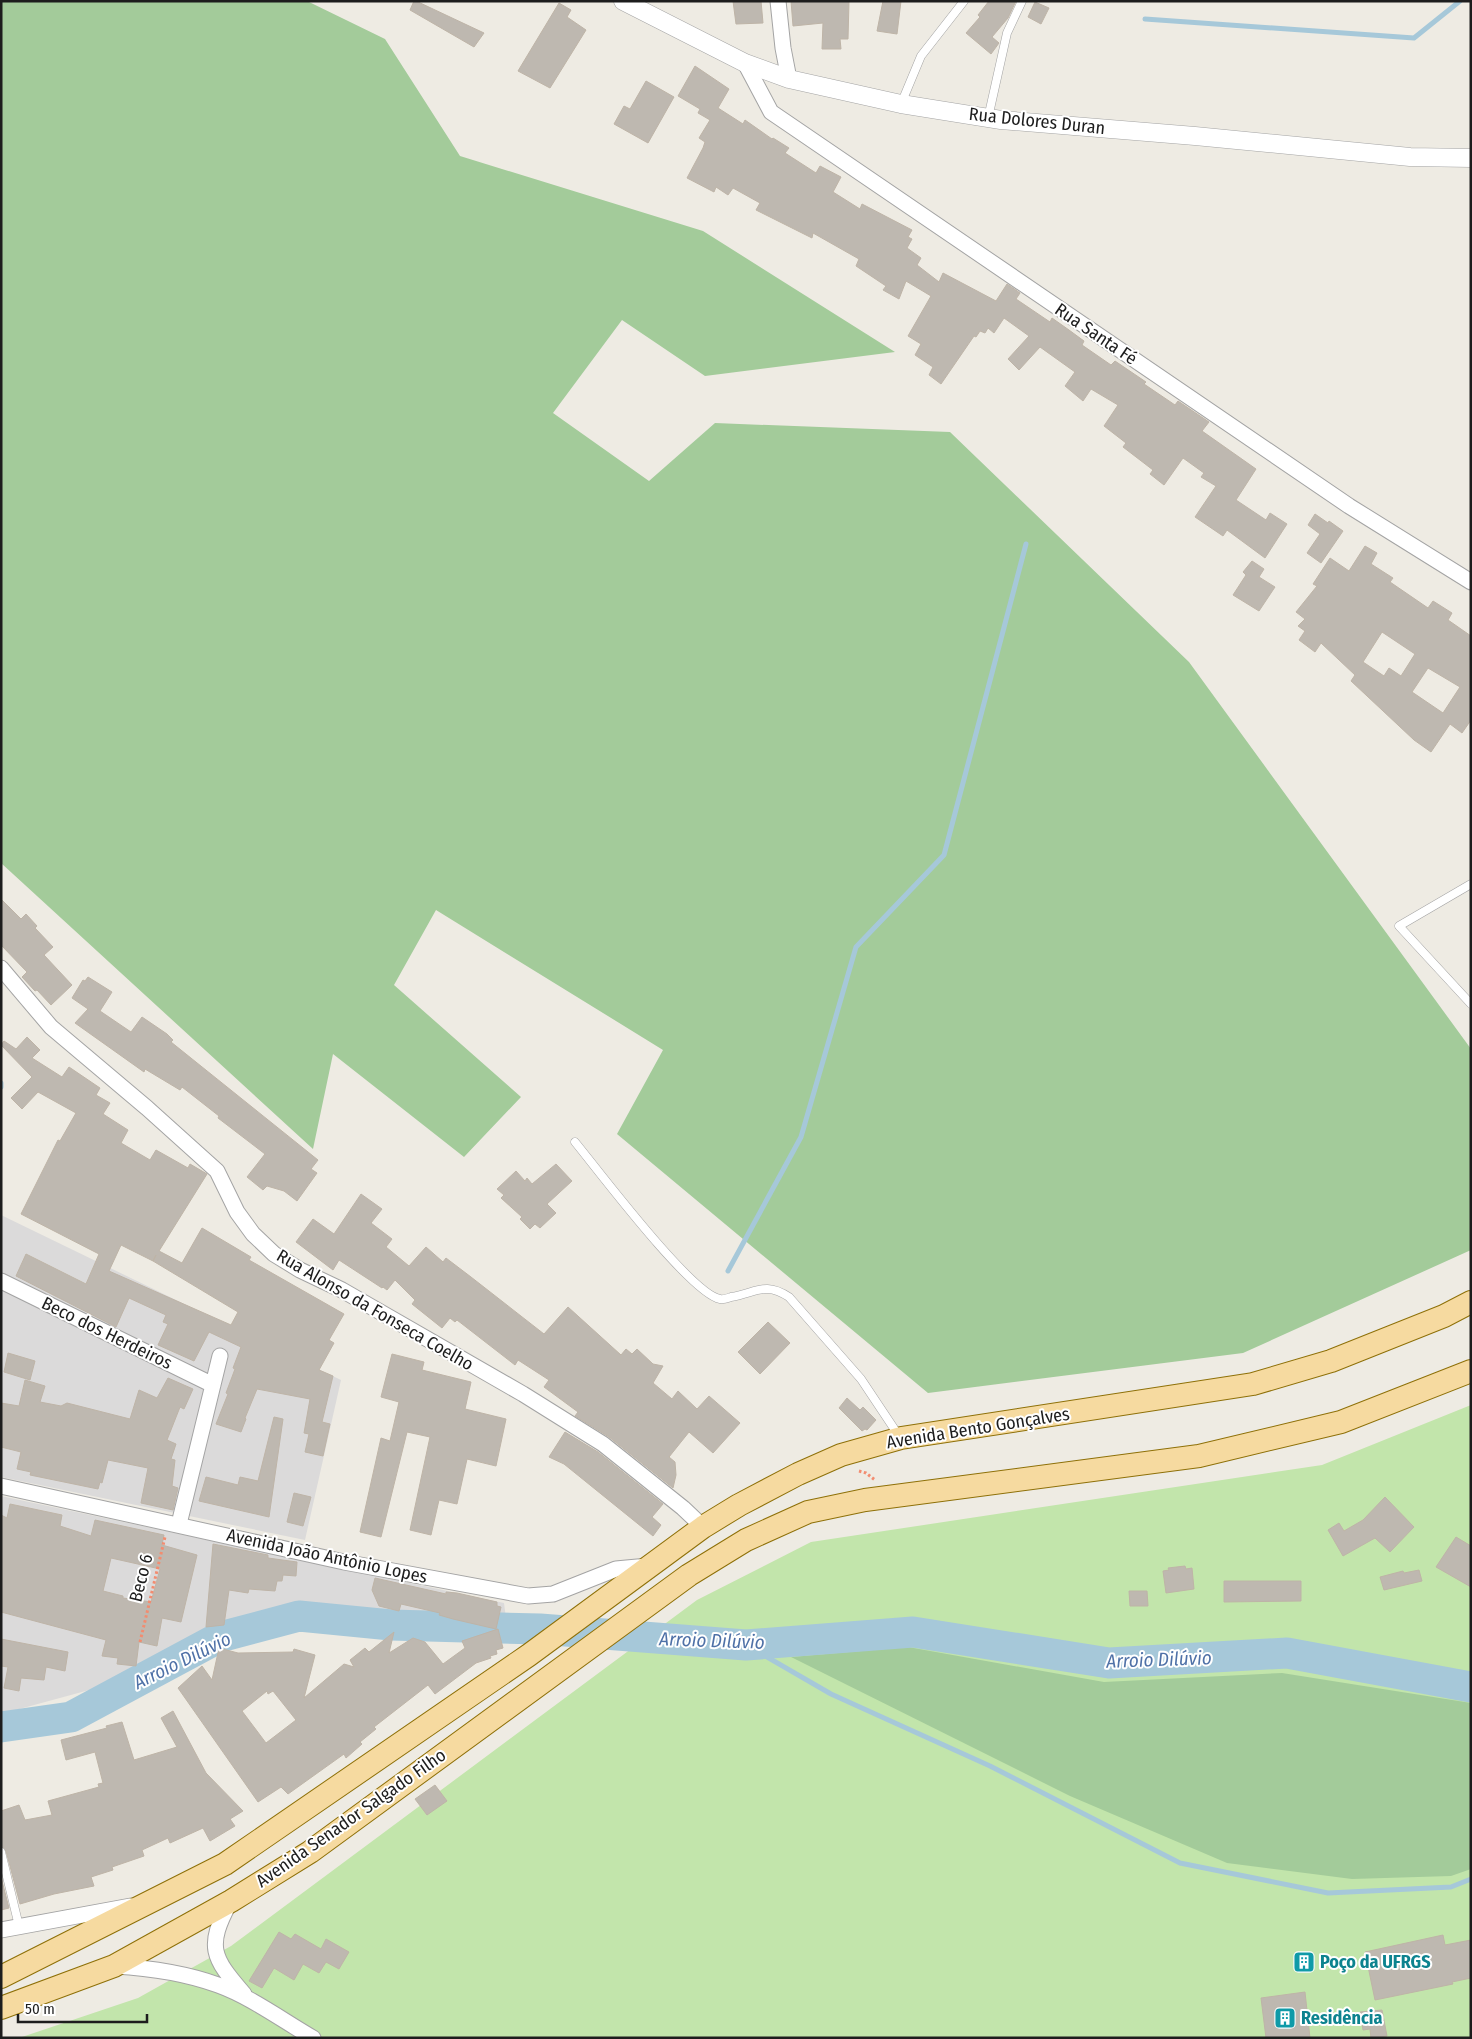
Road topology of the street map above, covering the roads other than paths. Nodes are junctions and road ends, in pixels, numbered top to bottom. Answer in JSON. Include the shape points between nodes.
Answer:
{"nodes":[{"id":1,"x":623,"y":1,"type":"edge"},
{"id":2,"x":778,"y":1,"type":"edge"},
{"id":3,"x":964,"y":1,"type":"edge"},
{"id":4,"x":1022,"y":1,"type":"edge"},
{"id":5,"x":745,"y":64,"type":"junction"},
{"id":6,"x":789,"y":79,"type":"junction"},
{"id":7,"x":901,"y":104,"type":"junction"},
{"id":8,"x":988,"y":118,"type":"junction"},
{"id":9,"x":1471,"y":158,"type":"edge"},
{"id":10,"x":1471,"y":582,"type":"edge"},
{"id":11,"x":1471,"y":884,"type":"edge"},
{"id":12,"x":1,"y":968,"type":"edge"},
{"id":13,"x":1471,"y":1004,"type":"edge"},
{"id":14,"x":575,"y":1142,"type":"dead end"},
{"id":15,"x":1,"y":1281,"type":"edge"},
{"id":16,"x":1471,"y":1302,"type":"edge"},
{"id":17,"x":220,"y":1356,"type":"dead end"},
{"id":18,"x":1471,"y":1371,"type":"edge"},
{"id":19,"x":212,"y":1385,"type":"junction"},
{"id":20,"x":900,"y":1438,"type":"junction"},
{"id":21,"x":1,"y":1486,"type":"edge"},
{"id":22,"x":174,"y":1523,"type":"junction"},
{"id":23,"x":703,"y":1527,"type":"junction"},
{"id":24,"x":652,"y":1566,"type":"junction"},
{"id":25,"x":529,"y":1655,"type":"joint"},
{"id":26,"x":1,"y":1852,"type":"edge"},
{"id":27,"x":231,"y":1901,"type":"junction"},
{"id":28,"x":147,"y":1904,"type":"junction"},
{"id":29,"x":19,"y":1926,"type":"junction"},
{"id":30,"x":1,"y":1930,"type":"edge"},
{"id":31,"x":114,"y":1966,"type":"junction"},
{"id":32,"x":1,"y":1977,"type":"edge"},
{"id":33,"x":250,"y":2001,"type":"junction"},
{"id":34,"x":1,"y":2008,"type":"edge"},
{"id":35,"x":312,"y":2038,"type":"edge"}],
"edges":[{"from":1,"to":5,"type":"street","name":"Rua Dolores Duran"},
{"from":2,"to":6,"type":"street"},
{"from":3,"to":7,"type":"lane","via":[[921,56]]},
{"from":4,"to":8,"type":"lane","via":[[1007,33]]},
{"from":5,"to":6,"type":"street","name":"Rua Dolores Duran"},
{"from":5,"to":10,"type":"street","name":"Rua Santa Fé","via":[[771,112],[1349,506]]},
{"from":6,"to":7,"type":"street","name":"Rua Dolores Duran"},
{"from":7,"to":8,"type":"street","name":"Rua Dolores Duran"},
{"from":8,"to":9,"type":"street","name":"Rua Dolores Duran","via":[[1410,157]]},
{"from":11,"to":13,"type":"lane","via":[[1399,926]]},
{"from":12,"to":23,"type":"street","name":"Rua Alonso da Fonseca Coelho","via":[[51,1027],[217,1171],[237,1212],[253,1234],[274,1254],[514,1389],[603,1444]]},
{"from":14,"to":20,"type":"lane","via":[[647,1232],[704,1292],[720,1299],[770,1287],[789,1297],[861,1379]]},
{"from":15,"to":19,"type":"street","name":"Beco dos Herdeiros"},
{"from":16,"to":20,"type":"main road","name":"Avenida Bento Gonçalves","via":[[1331,1362],[1253,1384]]},
{"from":17,"to":19,"type":"street"},
{"from":18,"to":27,"type":"main road","name":"Avenida Senador Salgado Filho","via":[[1341,1422],[1199,1456],[882,1498],[808,1512],[746,1540],[689,1575],[310,1852]]},
{"from":19,"to":22,"type":"street"},
{"from":20,"to":23,"type":"main road","name":"Avenida Bento Gonçalves","via":[[841,1455],[798,1474],[739,1504]]},
{"from":21,"to":22,"type":"street","name":"Avenida João Antônio Lopes"},
{"from":22,"to":24,"type":"street","name":"Avenida João Antônio Lopes","via":[[344,1562],[528,1596],[553,1594],[616,1570]]},
{"from":23,"to":24,"type":"main road","name":"Avenida Bento Gonçalves"},
{"from":24,"to":25,"type":"main road","name":"Avenida Bento Gonçalves"},
{"from":25,"to":28,"type":"main road","name":"Avenida Senador Salgado Filho","via":[[225,1864]]},
{"from":26,"to":29,"type":"lane"},
{"from":27,"to":31,"type":"main road","name":"Avenida Senador Salgado Filho"},
{"from":27,"to":33,"type":"street","via":[[215,1935],[217,1957]]},
{"from":28,"to":29,"type":"street"},
{"from":28,"to":32,"type":"main road","name":"Avenida Senador Salgado Filho"},
{"from":29,"to":30,"type":"street"},
{"from":31,"to":33,"type":"street","via":[[162,1969],[218,1985]]},
{"from":31,"to":34,"type":"main road","name":"Avenida Senador Salgado Filho"},
{"from":33,"to":35,"type":"street"}]}
